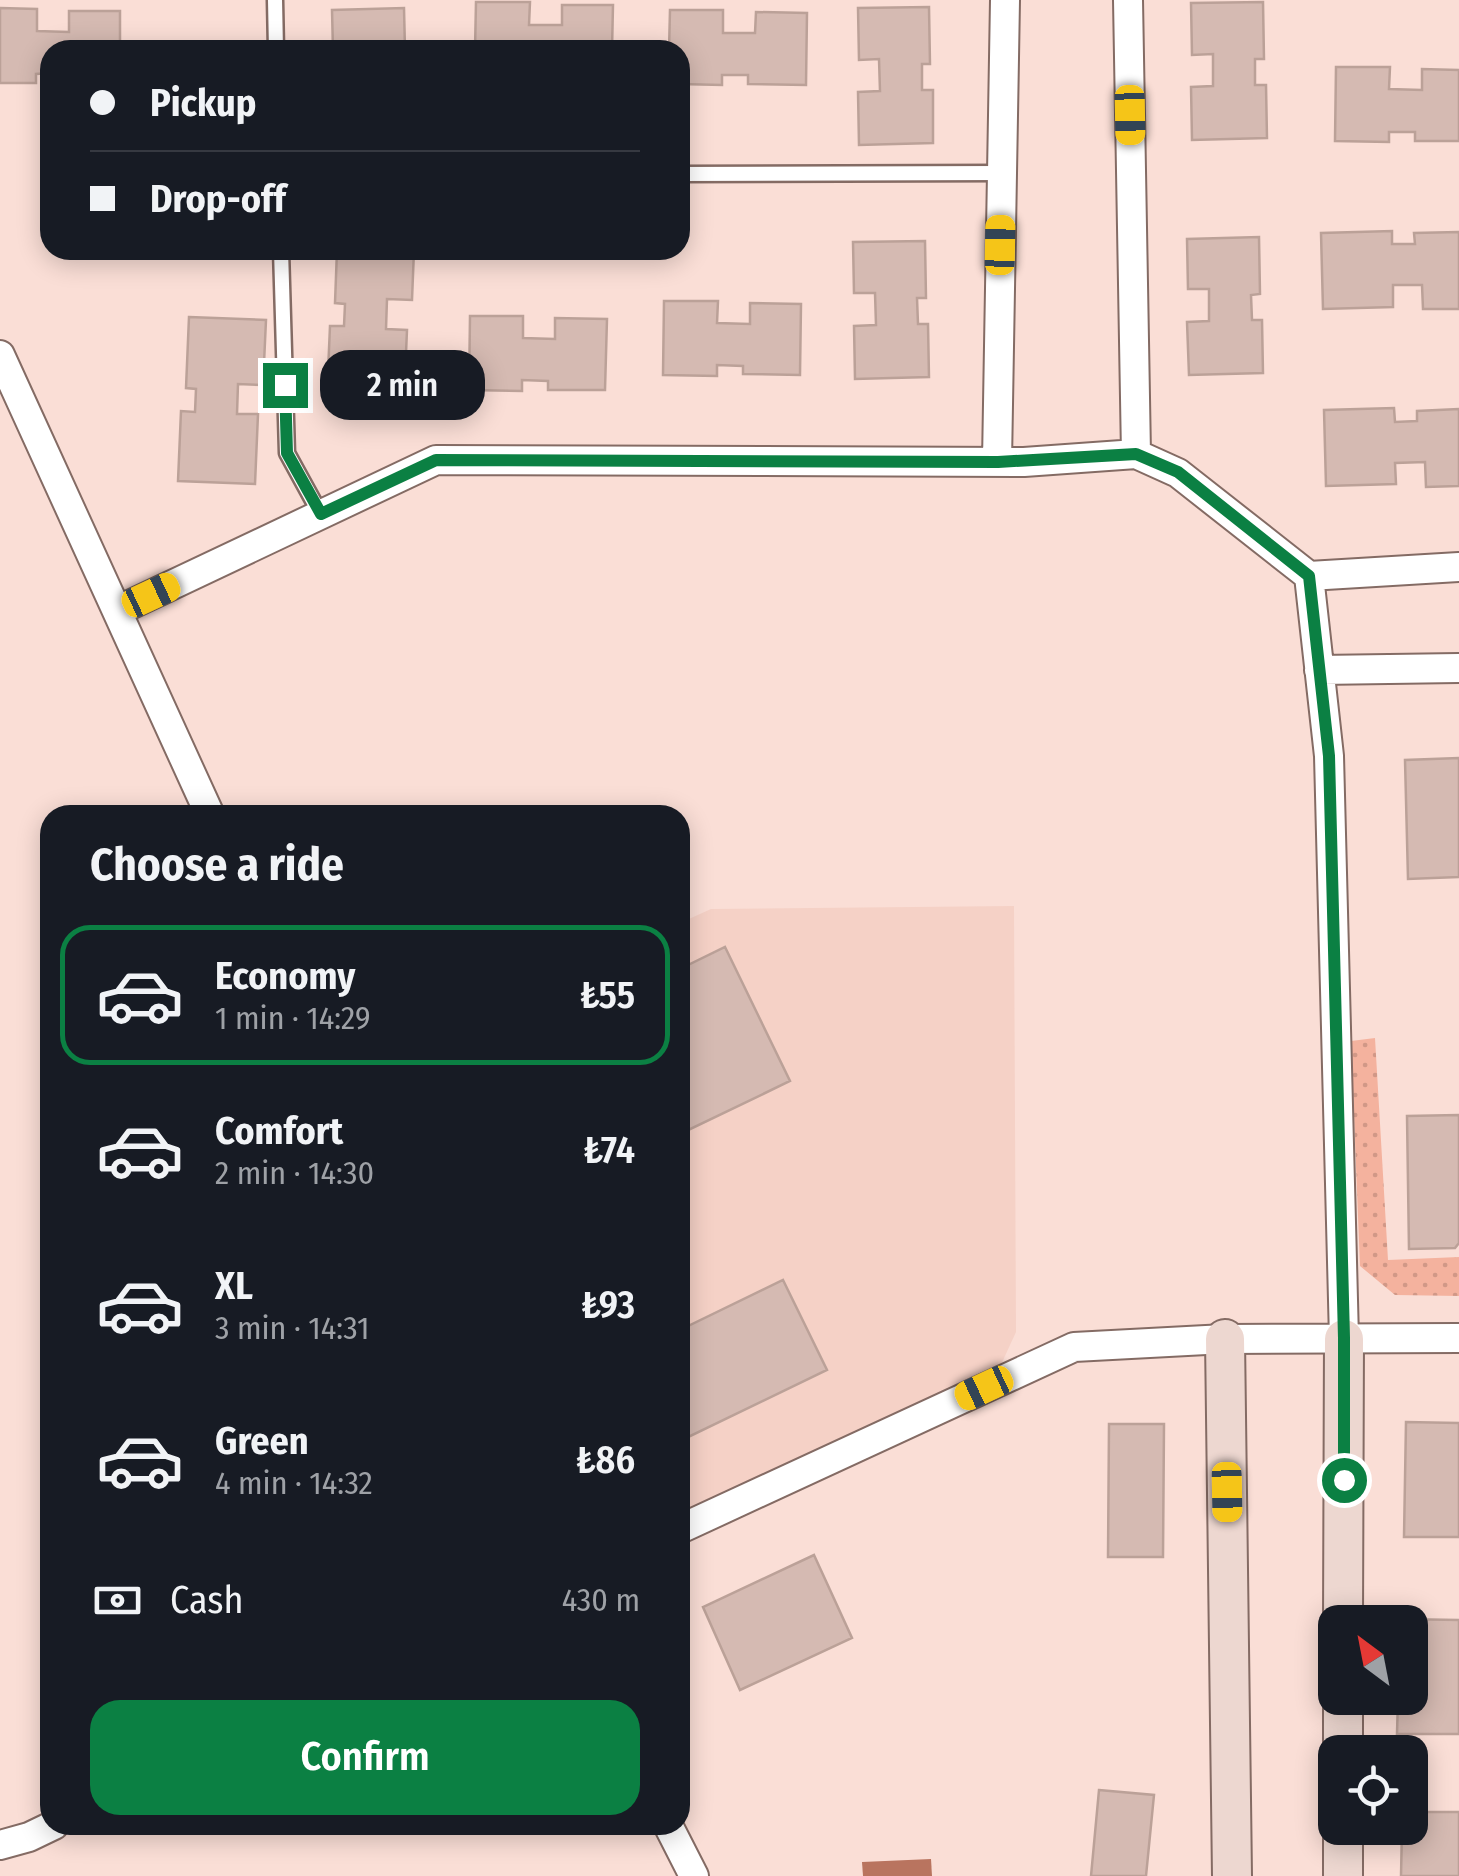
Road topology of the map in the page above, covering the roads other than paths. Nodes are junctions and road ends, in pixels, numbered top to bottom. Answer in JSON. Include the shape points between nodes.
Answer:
{"nodes":[{"id":1,"x":275,"y":0,"type":"edge"},
{"id":2,"x":1005,"y":0,"type":"edge"},
{"id":3,"x":1128,"y":0,"type":"edge"},
{"id":4,"x":276,"y":40,"type":"edge"},
{"id":5,"x":1002,"y":173,"type":"junction"},
{"id":6,"x":690,"y":174,"type":"edge"},
{"id":7,"x":281,"y":260,"type":"edge"},
{"id":8,"x":0,"y":354,"type":"edge"},
{"id":9,"x":1136,"y":454,"type":"junction"},
{"id":10,"x":998,"y":462,"type":"junction"},
{"id":11,"x":321,"y":514,"type":"junction"},
{"id":12,"x":1459,"y":567,"type":"edge"},
{"id":13,"x":1309,"y":576,"type":"junction"},
{"id":14,"x":117,"y":611,"type":"junction"},
{"id":15,"x":1459,"y":668,"type":"edge"},
{"id":16,"x":1320,"y":670,"type":"junction"},
{"id":17,"x":205,"y":805,"type":"edge"},
{"id":18,"x":1344,"y":1338,"type":"junction"},
{"id":19,"x":1459,"y":1338,"type":"edge"},
{"id":20,"x":1225,"y":1339,"type":"junction"},
{"id":21,"x":690,"y":1523,"type":"edge"},
{"id":22,"x":1344,"y":1605,"type":"edge"},
{"id":23,"x":40,"y":1832,"type":"edge"},
{"id":24,"x":673,"y":1835,"type":"edge"},
{"id":25,"x":0,"y":1845,"type":"edge"},
{"id":26,"x":1343,"y":1845,"type":"edge"},
{"id":27,"x":694,"y":1876,"type":"edge"},
{"id":28,"x":1232,"y":1876,"type":"edge"},
{"id":29,"x":1343,"y":1876,"type":"edge"}],
"edges":[{"from":1,"to":4,"type":"lane"},
{"from":2,"to":5,"type":"street"},
{"from":3,"to":9,"type":"street"},
{"from":5,"to":6,"type":"lane"},
{"from":5,"to":10,"type":"street"},
{"from":7,"to":11,"type":"lane","via":[[287,453]]},
{"from":8,"to":14,"type":"street"},
{"from":9,"to":10,"type":"street"},
{"from":9,"to":13,"type":"street","via":[[1178,472]]},
{"from":10,"to":11,"type":"street","via":[[436,460]]},
{"from":11,"to":14,"type":"street"},
{"from":12,"to":13,"type":"street"},
{"from":13,"to":16,"type":"street"},
{"from":14,"to":17,"type":"street"},
{"from":15,"to":16,"type":"street"},
{"from":16,"to":18,"type":"street","via":[[1329,756]]},
{"from":18,"to":19,"type":"street"},
{"from":18,"to":20,"type":"street"},
{"from":18,"to":22,"type":"street"},
{"from":20,"to":21,"type":"street","via":[[1074,1347]]},
{"from":20,"to":28,"type":"street"},
{"from":23,"to":25,"type":"street"},
{"from":24,"to":27,"type":"street"},
{"from":26,"to":29,"type":"street"}]}
